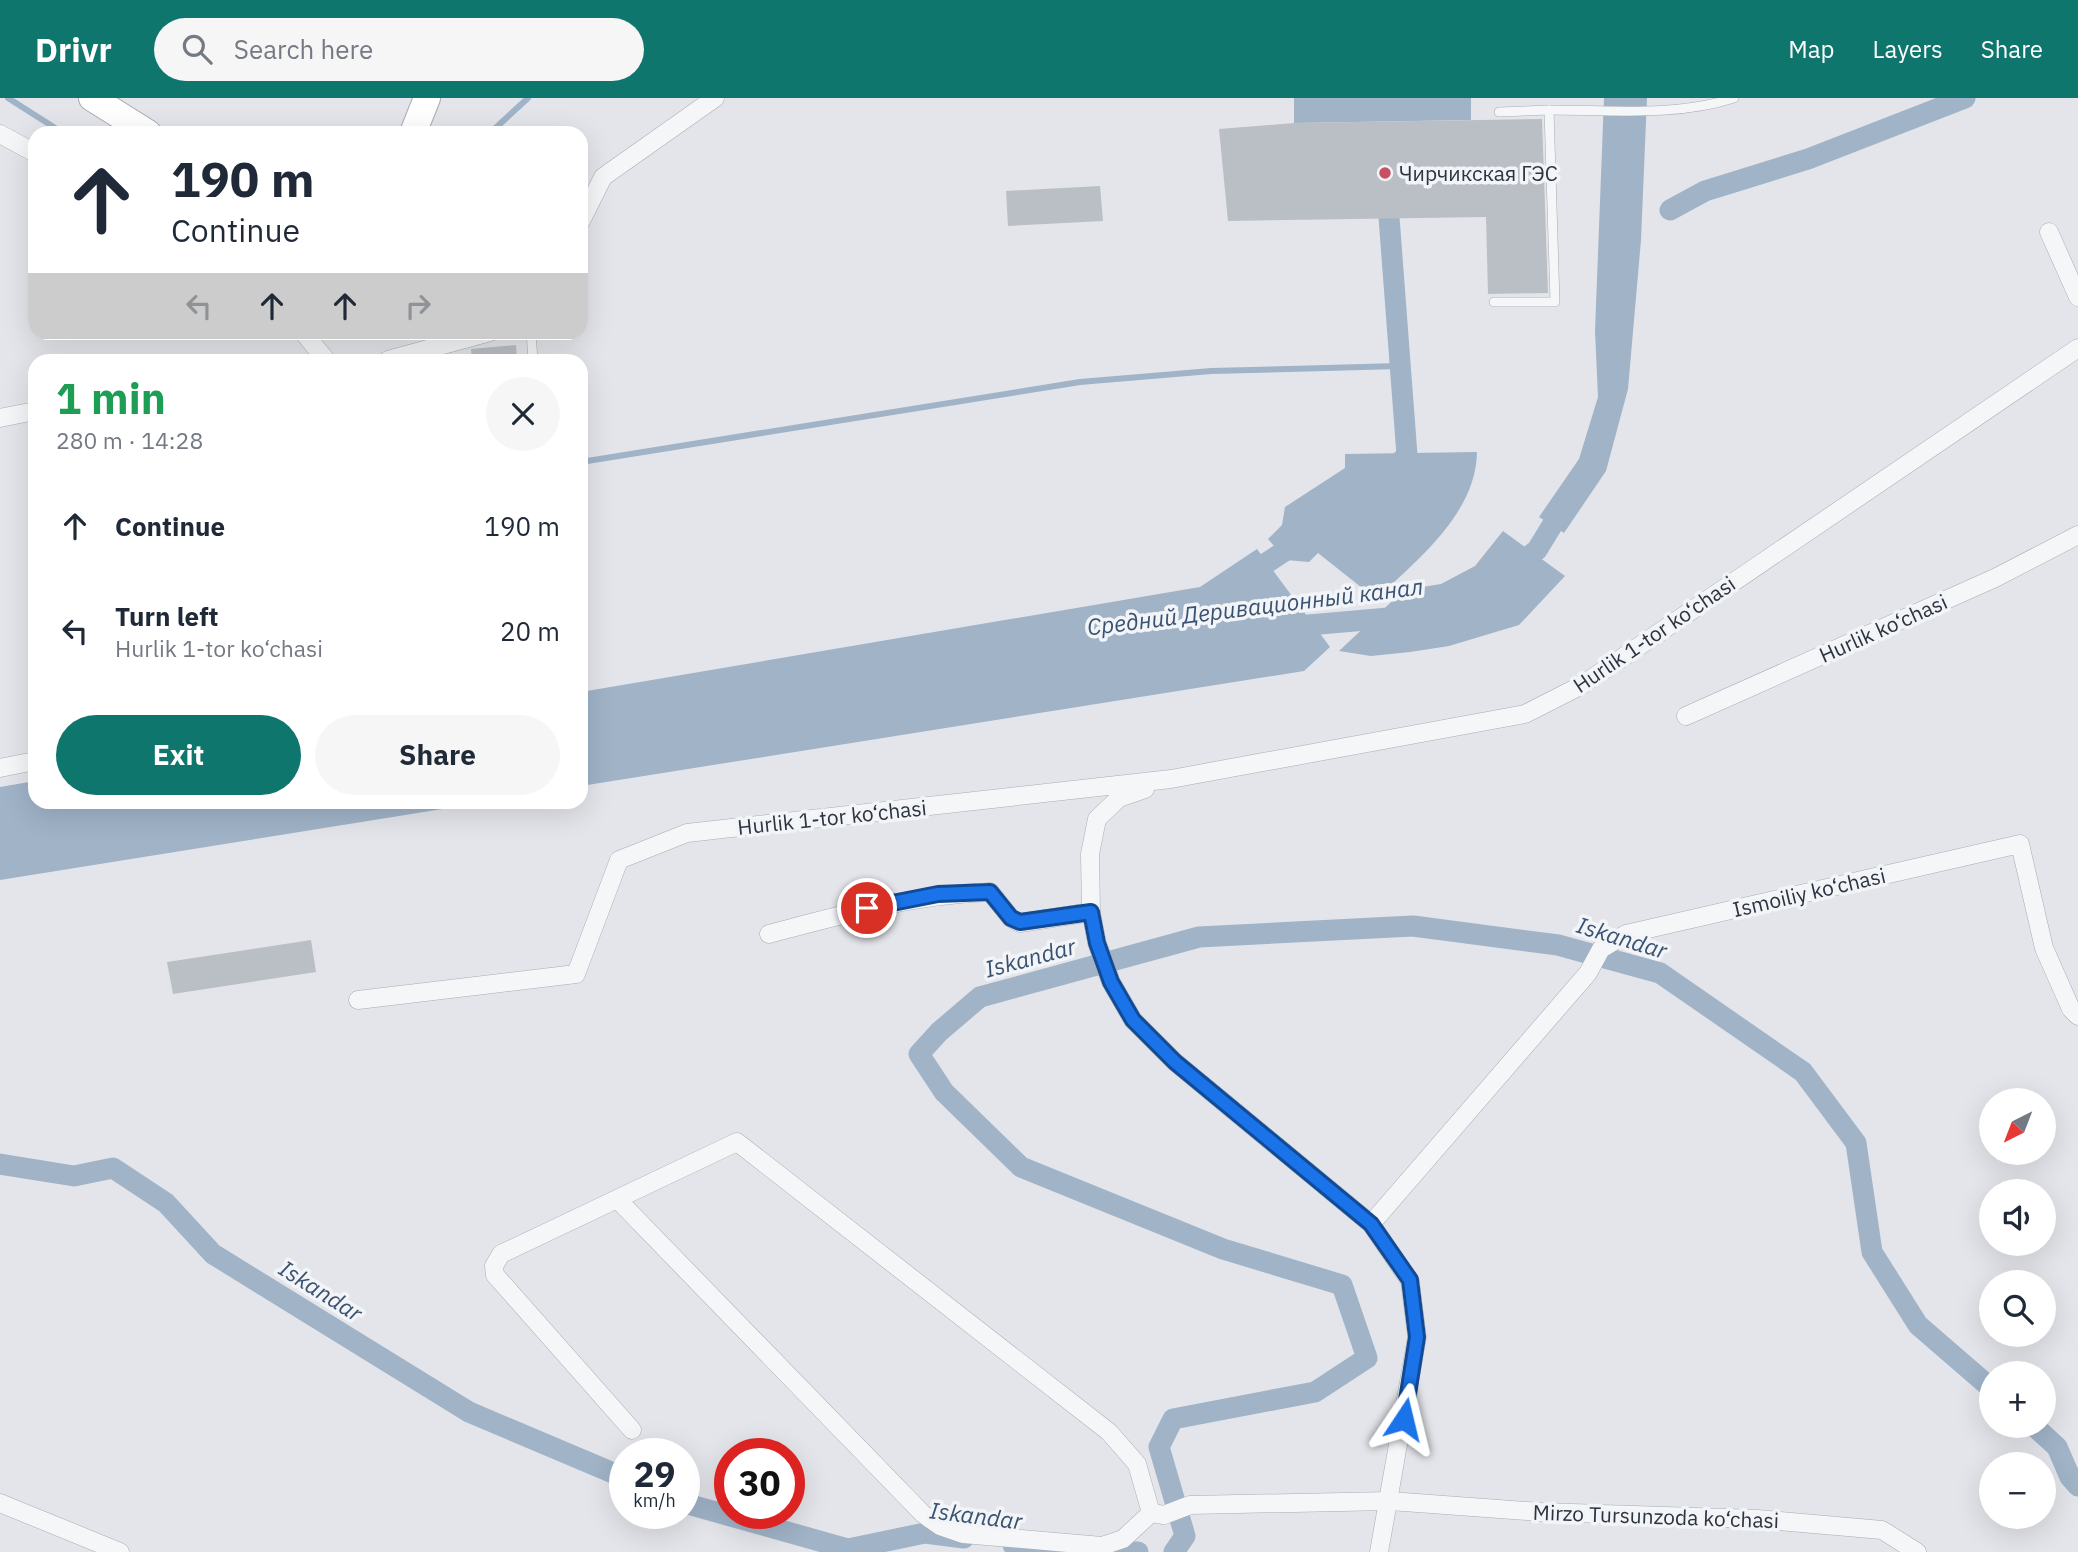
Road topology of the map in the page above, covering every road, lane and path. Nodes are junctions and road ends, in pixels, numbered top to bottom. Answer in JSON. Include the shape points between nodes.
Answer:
{"nodes":[{"id":1,"x":92,"y":98,"type":"edge"},
{"id":2,"x":427,"y":98,"type":"edge"},
{"id":3,"x":715,"y":98,"type":"edge"},
{"id":4,"x":1734,"y":98,"type":"edge"},
{"id":5,"x":1549,"y":110,"type":"junction"},
{"id":6,"x":1499,"y":112,"type":"dead end"},
{"id":7,"x":137,"y":126,"type":"edge"},
{"id":8,"x":416,"y":126,"type":"edge"},
{"id":9,"x":0,"y":134,"type":"edge"},
{"id":10,"x":28,"y":149,"type":"edge"},
{"id":11,"x":588,"y":207,"type":"edge"},
{"id":12,"x":2049,"y":232,"type":"dead end"},
{"id":13,"x":2078,"y":297,"type":"edge"},
{"id":14,"x":1494,"y":302,"type":"dead end"},
{"id":15,"x":310,"y":340,"type":"edge"},
{"id":16,"x":461,"y":340,"type":"edge"},
{"id":17,"x":2078,"y":348,"type":"edge"},
{"id":18,"x":321,"y":354,"type":"edge"},
{"id":19,"x":409,"y":354,"type":"edge"},
{"id":20,"x":28,"y":412,"type":"edge"},
{"id":21,"x":0,"y":418,"type":"edge"},
{"id":22,"x":2078,"y":535,"type":"edge"},
{"id":23,"x":1686,"y":716,"type":"dead end"},
{"id":24,"x":28,"y":762,"type":"edge"},
{"id":25,"x":0,"y":768,"type":"edge"},
{"id":26,"x":1171,"y":779,"type":"junction"},
{"id":27,"x":1091,"y":912,"type":"junction"},
{"id":28,"x":769,"y":934,"type":"dead end"},
{"id":29,"x":358,"y":1000,"type":"dead end"},
{"id":30,"x":2078,"y":1016,"type":"edge"},
{"id":31,"x":619,"y":1201,"type":"junction"},
{"id":32,"x":1371,"y":1224,"type":"junction"},
{"id":33,"x":632,"y":1430,"type":"dead end"},
{"id":34,"x":1390,"y":1501,"type":"junction"},
{"id":35,"x":0,"y":1503,"type":"edge"},
{"id":36,"x":1157,"y":1514,"type":"junction"},
{"id":37,"x":120,"y":1552,"type":"edge"},
{"id":38,"x":1379,"y":1552,"type":"edge"},
{"id":39,"x":1917,"y":1552,"type":"edge"}],
"edges":[{"from":1,"to":7,"type":"street"},
{"from":2,"to":8,"type":"street"},
{"from":3,"to":11,"type":"street","via":[[603,177]]},
{"from":4,"to":5,"type":"lane","via":[[1668,109]]},
{"from":5,"to":6,"type":"lane"},
{"from":5,"to":14,"type":"lane","via":[[1555,302]]},
{"from":9,"to":10,"type":"street"},
{"from":12,"to":13,"type":"street"},
{"from":15,"to":18,"type":"street"},
{"from":16,"to":19,"type":"street"},
{"from":17,"to":26,"type":"street","name":"Hurlik 1-tor ko‘chasi","via":[[1582,685],[1525,713]]},
{"from":20,"to":21,"type":"street"},
{"from":22,"to":23,"type":"street","name":"Hurlik ko‘chasi","via":[[1995,578]]},
{"from":24,"to":25,"type":"street"},
{"from":26,"to":27,"type":"street","name":"Hurlik 1-tor ko‘chasi","via":[[1119,798],[1097,819],[1090,854]]},
{"from":26,"to":29,"type":"street","name":"Hurlik 1-tor ko‘chasi","via":[[687,833],[619,860],[576,974]]},
{"from":27,"to":28,"type":"street","via":[[1020,922],[1011,918],[990,892],[938,894],[891,901]]},
{"from":27,"to":32,"type":"street","name":"Hurlik 1-tor ko‘chasi","via":[[1111,982],[1133,1020],[1175,1062]]},
{"from":30,"to":32,"type":"street","name":"Ismoiliy ko‘chasi","via":[[2044,948],[2020,844],[1626,934],[1601,949],[1588,973]]},
{"from":31,"to":33,"type":"street","via":[[501,1254],[494,1266],[495,1275]]},
{"from":31,"to":36,"type":"street","via":[[923,1514],[940,1526],[963,1534],[1102,1546],[1123,1539]]},
{"from":31,"to":36,"type":"street","via":[[733,1143],[743,1144],[1109,1432],[1138,1464]]},
{"from":32,"to":34,"type":"street","name":"Hurlik 1-tor ko‘chasi","via":[[1410,1280],[1417,1337]]},
{"from":34,"to":36,"type":"street","name":"Mirzo Tursunzoda ko‘chasi","via":[[1190,1505]]},
{"from":34,"to":38,"type":"street","name":"Hurlik 1-tor ko‘chasi"},
{"from":34,"to":39,"type":"street","name":"Mirzo Tursunzoda ko‘chasi","via":[[1541,1512],[1757,1519],[1882,1530]]},
{"from":35,"to":37,"type":"street"}]}
